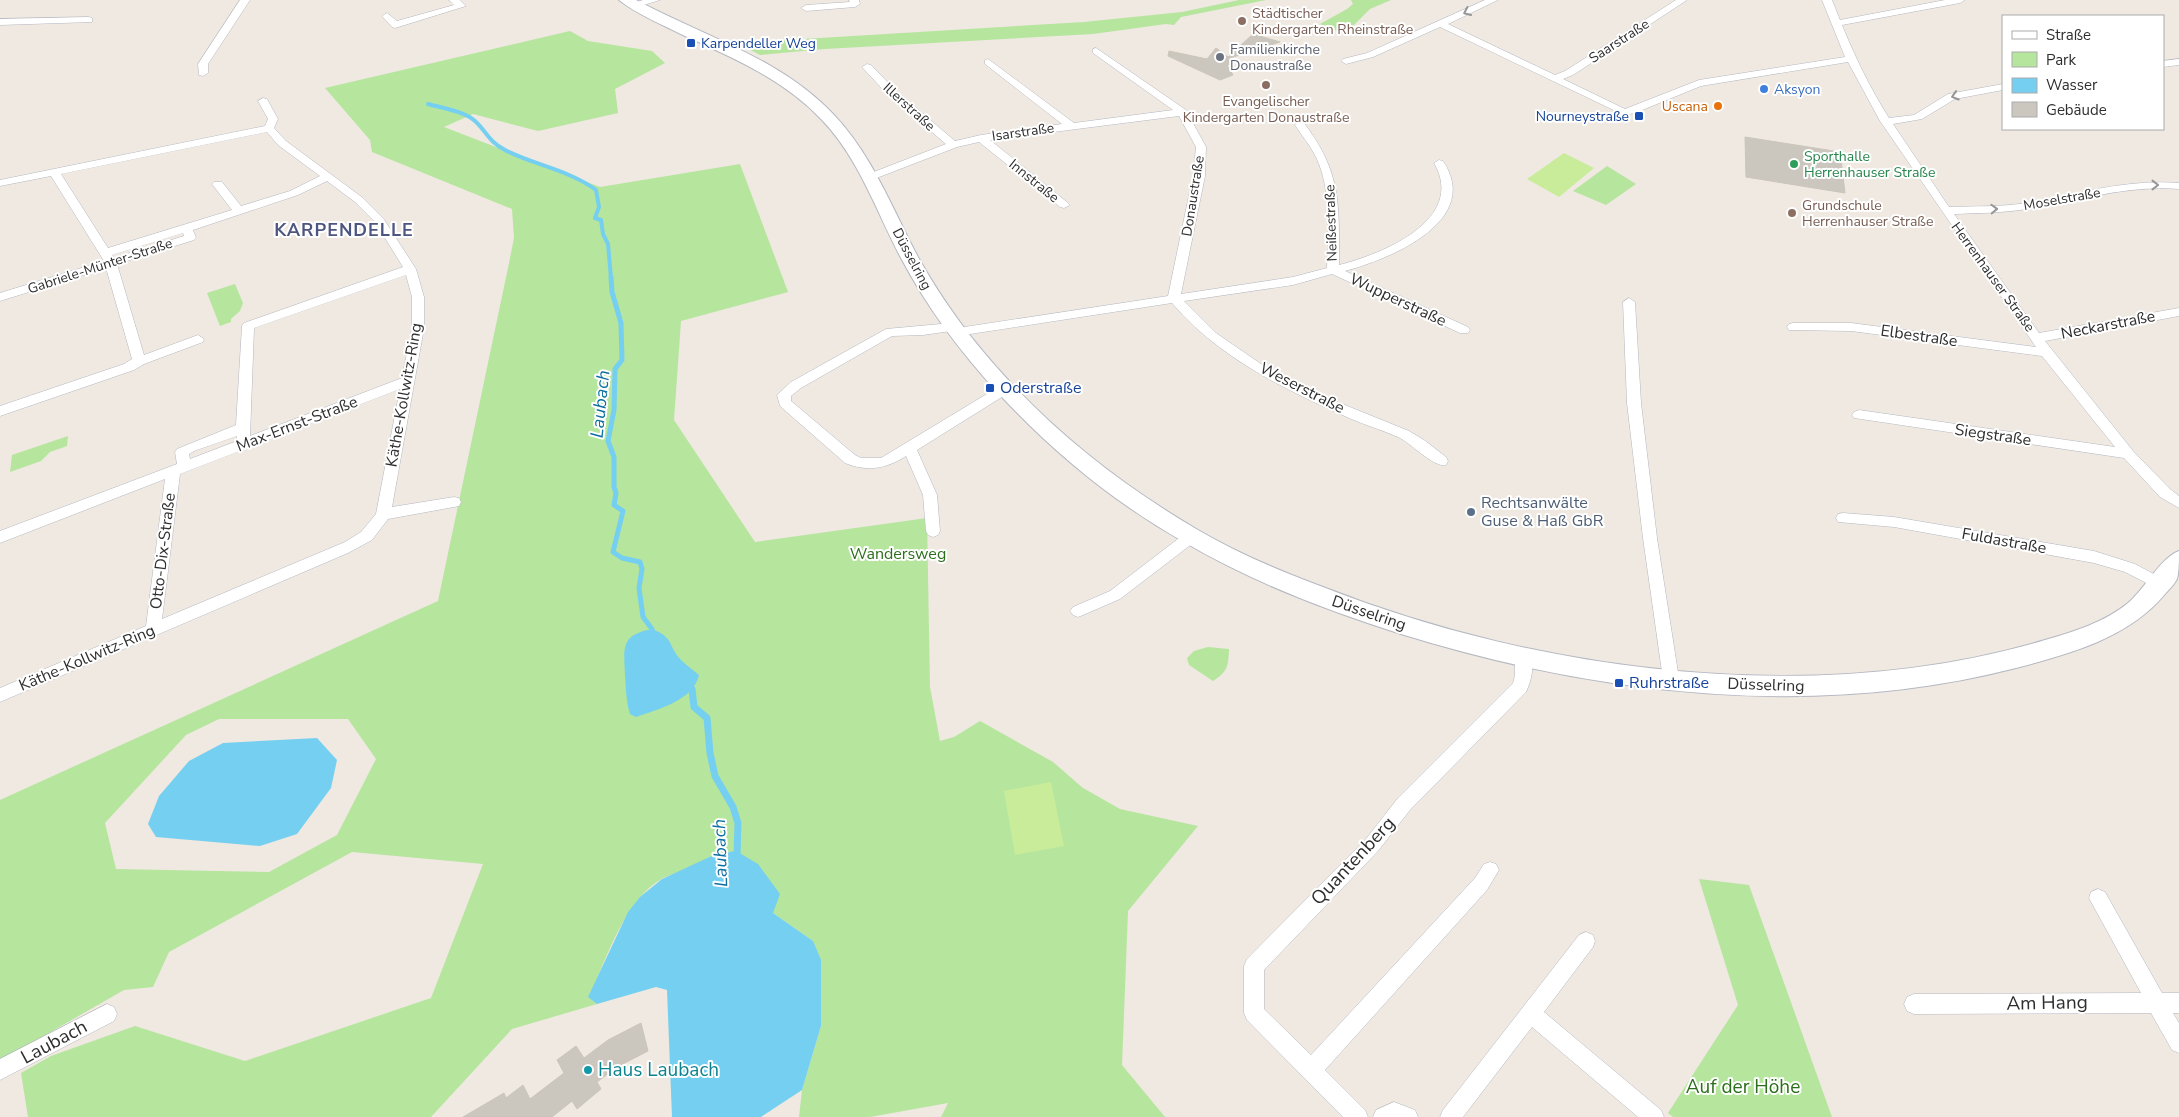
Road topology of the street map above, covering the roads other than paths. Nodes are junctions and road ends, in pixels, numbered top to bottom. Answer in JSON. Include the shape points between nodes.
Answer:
{"nodes":[{"id":1,"x":244,"y":0,"type":"edge"},
{"id":2,"x":454,"y":0,"type":"edge"},
{"id":3,"x":656,"y":0,"type":"edge"},
{"id":4,"x":854,"y":0,"type":"edge"},
{"id":5,"x":1493,"y":0,"type":"edge"},
{"id":6,"x":1682,"y":0,"type":"edge"},
{"id":7,"x":1827,"y":0,"type":"edge"},
{"id":8,"x":1960,"y":0,"type":"edge"},
{"id":9,"x":630,"y":2,"type":"edge"},
{"id":10,"x":806,"y":8,"type":"dead end"},
{"id":11,"x":387,"y":16,"type":"dead end"},
{"id":12,"x":89,"y":20,"type":"dead end"},
{"id":13,"x":0,"y":22,"type":"edge"},
{"id":14,"x":1837,"y":23,"type":"junction"},
{"id":15,"x":1441,"y":24,"type":"junction"},
{"id":16,"x":1096,"y":51,"type":"dead end"},
{"id":17,"x":1851,"y":59,"type":"junction"},
{"id":18,"x":1346,"y":61,"type":"dead end"},
{"id":19,"x":988,"y":62,"type":"dead end"},
{"id":20,"x":2179,"y":62,"type":"edge"},
{"id":21,"x":2164,"y":64,"type":"edge"},
{"id":22,"x":867,"y":67,"type":"dead end"},
{"id":23,"x":203,"y":73,"type":"dead end"},
{"id":24,"x":1556,"y":79,"type":"junction"},
{"id":25,"x":2002,"y":87,"type":"edge"},
{"id":26,"x":263,"y":101,"type":"dead end"},
{"id":27,"x":1182,"y":112,"type":"junction"},
{"id":28,"x":1885,"y":121,"type":"junction"},
{"id":29,"x":1070,"y":125,"type":"junction"},
{"id":30,"x":1300,"y":125,"type":"dead end"},
{"id":31,"x":269,"y":128,"type":"junction"},
{"id":32,"x":981,"y":138,"type":"junction"},
{"id":33,"x":953,"y":145,"type":"junction"},
{"id":34,"x":1439,"y":164,"type":"dead end"},
{"id":35,"x":55,"y":173,"type":"junction"},
{"id":36,"x":327,"y":177,"type":"junction"},
{"id":37,"x":870,"y":177,"type":"junction"},
{"id":38,"x":0,"y":183,"type":"edge"},
{"id":39,"x":218,"y":184,"type":"dead end"},
{"id":40,"x":2179,"y":186,"type":"edge"},
{"id":41,"x":1064,"y":205,"type":"dead end"},
{"id":42,"x":239,"y":211,"type":"junction"},
{"id":43,"x":1946,"y":211,"type":"junction"},
{"id":44,"x":108,"y":258,"type":"junction"},
{"id":45,"x":410,"y":269,"type":"junction"},
{"id":46,"x":1333,"y":270,"type":"junction"},
{"id":47,"x":0,"y":297,"type":"edge"},
{"id":48,"x":1174,"y":298,"type":"junction"},
{"id":49,"x":1629,"y":302,"type":"dead end"},
{"id":50,"x":2179,"y":312,"type":"edge"},
{"id":51,"x":1793,"y":327,"type":"dead end"},
{"id":52,"x":954,"y":329,"type":"junction"},
{"id":53,"x":1464,"y":330,"type":"dead end"},
{"id":54,"x":2037,"y":338,"type":"junction"},
{"id":55,"x":198,"y":339,"type":"dead end"},
{"id":56,"x":2046,"y":352,"type":"junction"},
{"id":57,"x":139,"y":361,"type":"junction"},
{"id":58,"x":408,"y":381,"type":"junction"},
{"id":59,"x":1005,"y":389,"type":"junction"},
{"id":60,"x":0,"y":411,"type":"edge"},
{"id":61,"x":1859,"y":415,"type":"dead end"},
{"id":62,"x":243,"y":428,"type":"junction"},
{"id":63,"x":244,"y":444,"type":"junction"},
{"id":64,"x":910,"y":449,"type":"junction"},
{"id":65,"x":2128,"y":454,"type":"junction"},
{"id":66,"x":1441,"y":461,"type":"dead end"},
{"id":67,"x":179,"y":469,"type":"junction"},
{"id":68,"x":454,"y":502,"type":"dead end"},
{"id":69,"x":2179,"y":503,"type":"edge"},
{"id":70,"x":383,"y":514,"type":"junction"},
{"id":71,"x":1844,"y":518,"type":"dead end"},
{"id":72,"x":933,"y":531,"type":"dead end"},
{"id":73,"x":1192,"y":536,"type":"junction"},
{"id":74,"x":0,"y":537,"type":"edge"},
{"id":75,"x":2179,"y":560,"type":"edge"},
{"id":76,"x":2160,"y":584,"type":"junction"},
{"id":77,"x":1078,"y":611,"type":"dead end"},
{"id":78,"x":154,"y":630,"type":"junction"},
{"id":79,"x":1523,"y":656,"type":"junction"},
{"id":80,"x":1671,"y":679,"type":"junction"},
{"id":81,"x":0,"y":695,"type":"edge"},
{"id":82,"x":1490,"y":870,"type":"dead end"},
{"id":83,"x":2098,"y":898,"type":"dead end"},
{"id":84,"x":1586,"y":941,"type":"dead end"},
{"id":85,"x":2156,"y":1002,"type":"junction"},
{"id":86,"x":2179,"y":1003,"type":"edge"},
{"id":87,"x":1914,"y":1004,"type":"dead end"},
{"id":88,"x":107,"y":1014,"type":"dead end"},
{"id":89,"x":1531,"y":1014,"type":"junction"},
{"id":90,"x":2179,"y":1043,"type":"edge"},
{"id":91,"x":1312,"y":1069,"type":"junction"},
{"id":92,"x":0,"y":1070,"type":"edge"},
{"id":93,"x":1646,"y":1114,"type":"edge"},
{"id":94,"x":1358,"y":1117,"type":"edge"},
{"id":95,"x":1383,"y":1117,"type":"edge"},
{"id":96,"x":1408,"y":1117,"type":"edge"},
{"id":97,"x":1450,"y":1117,"type":"edge"}],
"edges":[{"from":1,"to":23,"type":"street","via":[[203,64]]},
{"from":2,"to":11,"type":"street","via":[[461,6],[395,25]]},
{"from":3,"to":9,"type":"street"},
{"from":4,"to":10,"type":"street","via":[[855,4]]},
{"from":5,"to":15,"type":"street","one_way":true},
{"from":6,"to":24,"type":"street","name":"Saarstraße"},
{"from":7,"to":14,"type":"street","name":"Herrenhauser Straße"},
{"from":8,"to":14,"type":"street"},
{"from":9,"to":37,"type":"street","name":"Düsselring","via":[[780,79],[822,110],[851,146]]},
{"from":12,"to":13,"type":"street"},
{"from":14,"to":17,"type":"street","name":"Herrenhauser Straße"},
{"from":15,"to":18,"type":"street","via":[[1370,55]]},
{"from":15,"to":24,"type":"street"},
{"from":16,"to":27,"type":"street","name":"Donaustraße"},
{"from":17,"to":24,"type":"street","via":[[1699,83],[1624,112]]},
{"from":17,"to":28,"type":"street","name":"Herrenhauser Straße"},
{"from":19,"to":29,"type":"street"},
{"from":20,"to":21,"type":"street"},
{"from":22,"to":33,"type":"street","name":"Illerstraße"},
{"from":25,"to":28,"type":"street","one_way":true,"via":[[1952,96],[1918,117]]},
{"from":26,"to":31,"type":"street","via":[[273,119]]},
{"from":27,"to":29,"type":"street","name":"Isarstraße"},
{"from":27,"to":48,"type":"street","name":"Donaustraße","via":[[1201,147],[1199,176]]},
{"from":28,"to":43,"type":"street","name":"Herrenhauser Straße"},
{"from":29,"to":32,"type":"street","name":"Isarstraße"},
{"from":30,"to":46,"type":"street","name":"Neißestraße","via":[[1322,154],[1332,186]]},
{"from":31,"to":35,"type":"street"},
{"from":31,"to":36,"type":"street","name":"Käthe-Kollwitz-Ring","via":[[282,143]]},
{"from":32,"to":33,"type":"street","name":"Isarstraße"},
{"from":32,"to":41,"type":"street","name":"Innstraße"},
{"from":33,"to":37,"type":"street","name":"Isarstraße"},
{"from":34,"to":46,"type":"street","via":[[1446,175],[1447,197],[1441,212],[1415,238],[1365,262]]},
{"from":35,"to":38,"type":"street"},
{"from":35,"to":44,"type":"street"},
{"from":36,"to":42,"type":"street","name":"Gabriele-Münter-Straße","via":[[294,194]]},
{"from":36,"to":45,"type":"street","name":"Käthe-Kollwitz-Ring","via":[[359,200],[379,220]]},
{"from":37,"to":52,"type":"street","name":"Düsselring","via":[[907,251]]},
{"from":39,"to":42,"type":"street"},
{"from":43,"to":40,"type":"street","name":"Moselstraße","one_way":true,"via":[[2026,206],[2136,186]]},
{"from":42,"to":44,"type":"street","name":"Gabriele-Münter-Straße"},
{"from":43,"to":54,"type":"street","name":"Herrenhauser Straße"},
{"from":44,"to":47,"type":"street","name":"Gabriele-Münter-Straße"},
{"from":44,"to":57,"type":"street"},
{"from":45,"to":58,"type":"street","name":"Käthe-Kollwitz-Ring","via":[[418,297],[418,328]]},
{"from":45,"to":62,"type":"street","via":[[248,326]]},
{"from":46,"to":48,"type":"street","via":[[1293,281]]},
{"from":46,"to":53,"type":"street","name":"Wupperstraße"},
{"from":48,"to":52,"type":"street"},
{"from":48,"to":66,"type":"street","name":"Weserstraße","via":[[1189,318],[1248,360],[1296,389],[1411,438]]},
{"from":49,"to":80,"type":"street","via":[[1634,403]]},
{"from":50,"to":54,"type":"street","name":"Neckarstraße"},
{"from":51,"to":56,"type":"street","name":"Elbestraße","via":[[1851,327]]},
{"from":52,"to":59,"type":"street","name":"Düsselring"},
{"from":52,"to":64,"type":"street","via":[[890,332],[784,395],[785,403],[850,459],[860,463],[882,463]]},
{"from":54,"to":56,"type":"street","name":"Herrenhauser Straße"},
{"from":55,"to":57,"type":"street"},
{"from":56,"to":65,"type":"street","name":"Herrenhauser Straße"},
{"from":57,"to":60,"type":"street"},
{"from":58,"to":63,"type":"street","name":"Max-Ernst-Straße"},
{"from":58,"to":70,"type":"street","name":"Käthe-Kollwitz-Ring"},
{"from":59,"to":64,"type":"street"},
{"from":59,"to":73,"type":"street","name":"Düsselring","via":[[1036,420],[1119,490]]},
{"from":61,"to":65,"type":"street","name":"Siegstraße"},
{"from":62,"to":63,"type":"street"},
{"from":62,"to":67,"type":"street","name":"Max-Ernst-Straße","via":[[182,452]]},
{"from":63,"to":67,"type":"street","name":"Max-Ernst-Straße"},
{"from":64,"to":72,"type":"street","via":[[930,495]]},
{"from":65,"to":69,"type":"street","name":"Herrenhauser Straße"},
{"from":67,"to":74,"type":"street","name":"Max-Ernst-Straße"},
{"from":67,"to":78,"type":"street","name":"Otto-Dix-Straße"},
{"from":68,"to":70,"type":"street"},
{"from":70,"to":78,"type":"street","name":"Käthe-Kollwitz-Ring","via":[[374,530],[361,540]]},
{"from":71,"to":76,"type":"street","name":"Fuldastraße","via":[[1894,522],[2094,557],[2130,568]]},
{"from":73,"to":77,"type":"street","via":[[1115,595]]},
{"from":73,"to":79,"type":"street","name":"Düsselring","via":[[1256,569],[1352,608],[1425,632]]},
{"from":75,"to":76,"type":"street","name":"Düsselring"},
{"from":76,"to":80,"type":"street","name":"Düsselring","via":[[2132,613],[2118,622],[2060,646],[1925,677],[1805,686]]},
{"from":78,"to":81,"type":"street","name":"Käthe-Kollwitz-Ring"},
{"from":79,"to":80,"type":"street","name":"Düsselring"},
{"from":79,"to":91,"type":"street","name":"Quantenberg","via":[[1524,675],[1520,687],[1404,804],[1372,845],[1254,966],[1254,1013]]},
{"from":82,"to":91,"type":"street","via":[[1481,884]]},
{"from":83,"to":85,"type":"street"},
{"from":84,"to":89,"type":"street"},
{"from":85,"to":86,"type":"street","name":"Am Hang"},
{"from":85,"to":87,"type":"street","name":"Am Hang"},
{"from":85,"to":90,"type":"street"},
{"from":88,"to":92,"type":"street","name":"Laubach"},
{"from":89,"to":93,"type":"street"},
{"from":89,"to":97,"type":"street"},
{"from":91,"to":94,"type":"street","name":"Quantenberg"},
{"from":95,"to":96,"type":"street","via":[[1394,1112]]}]}
